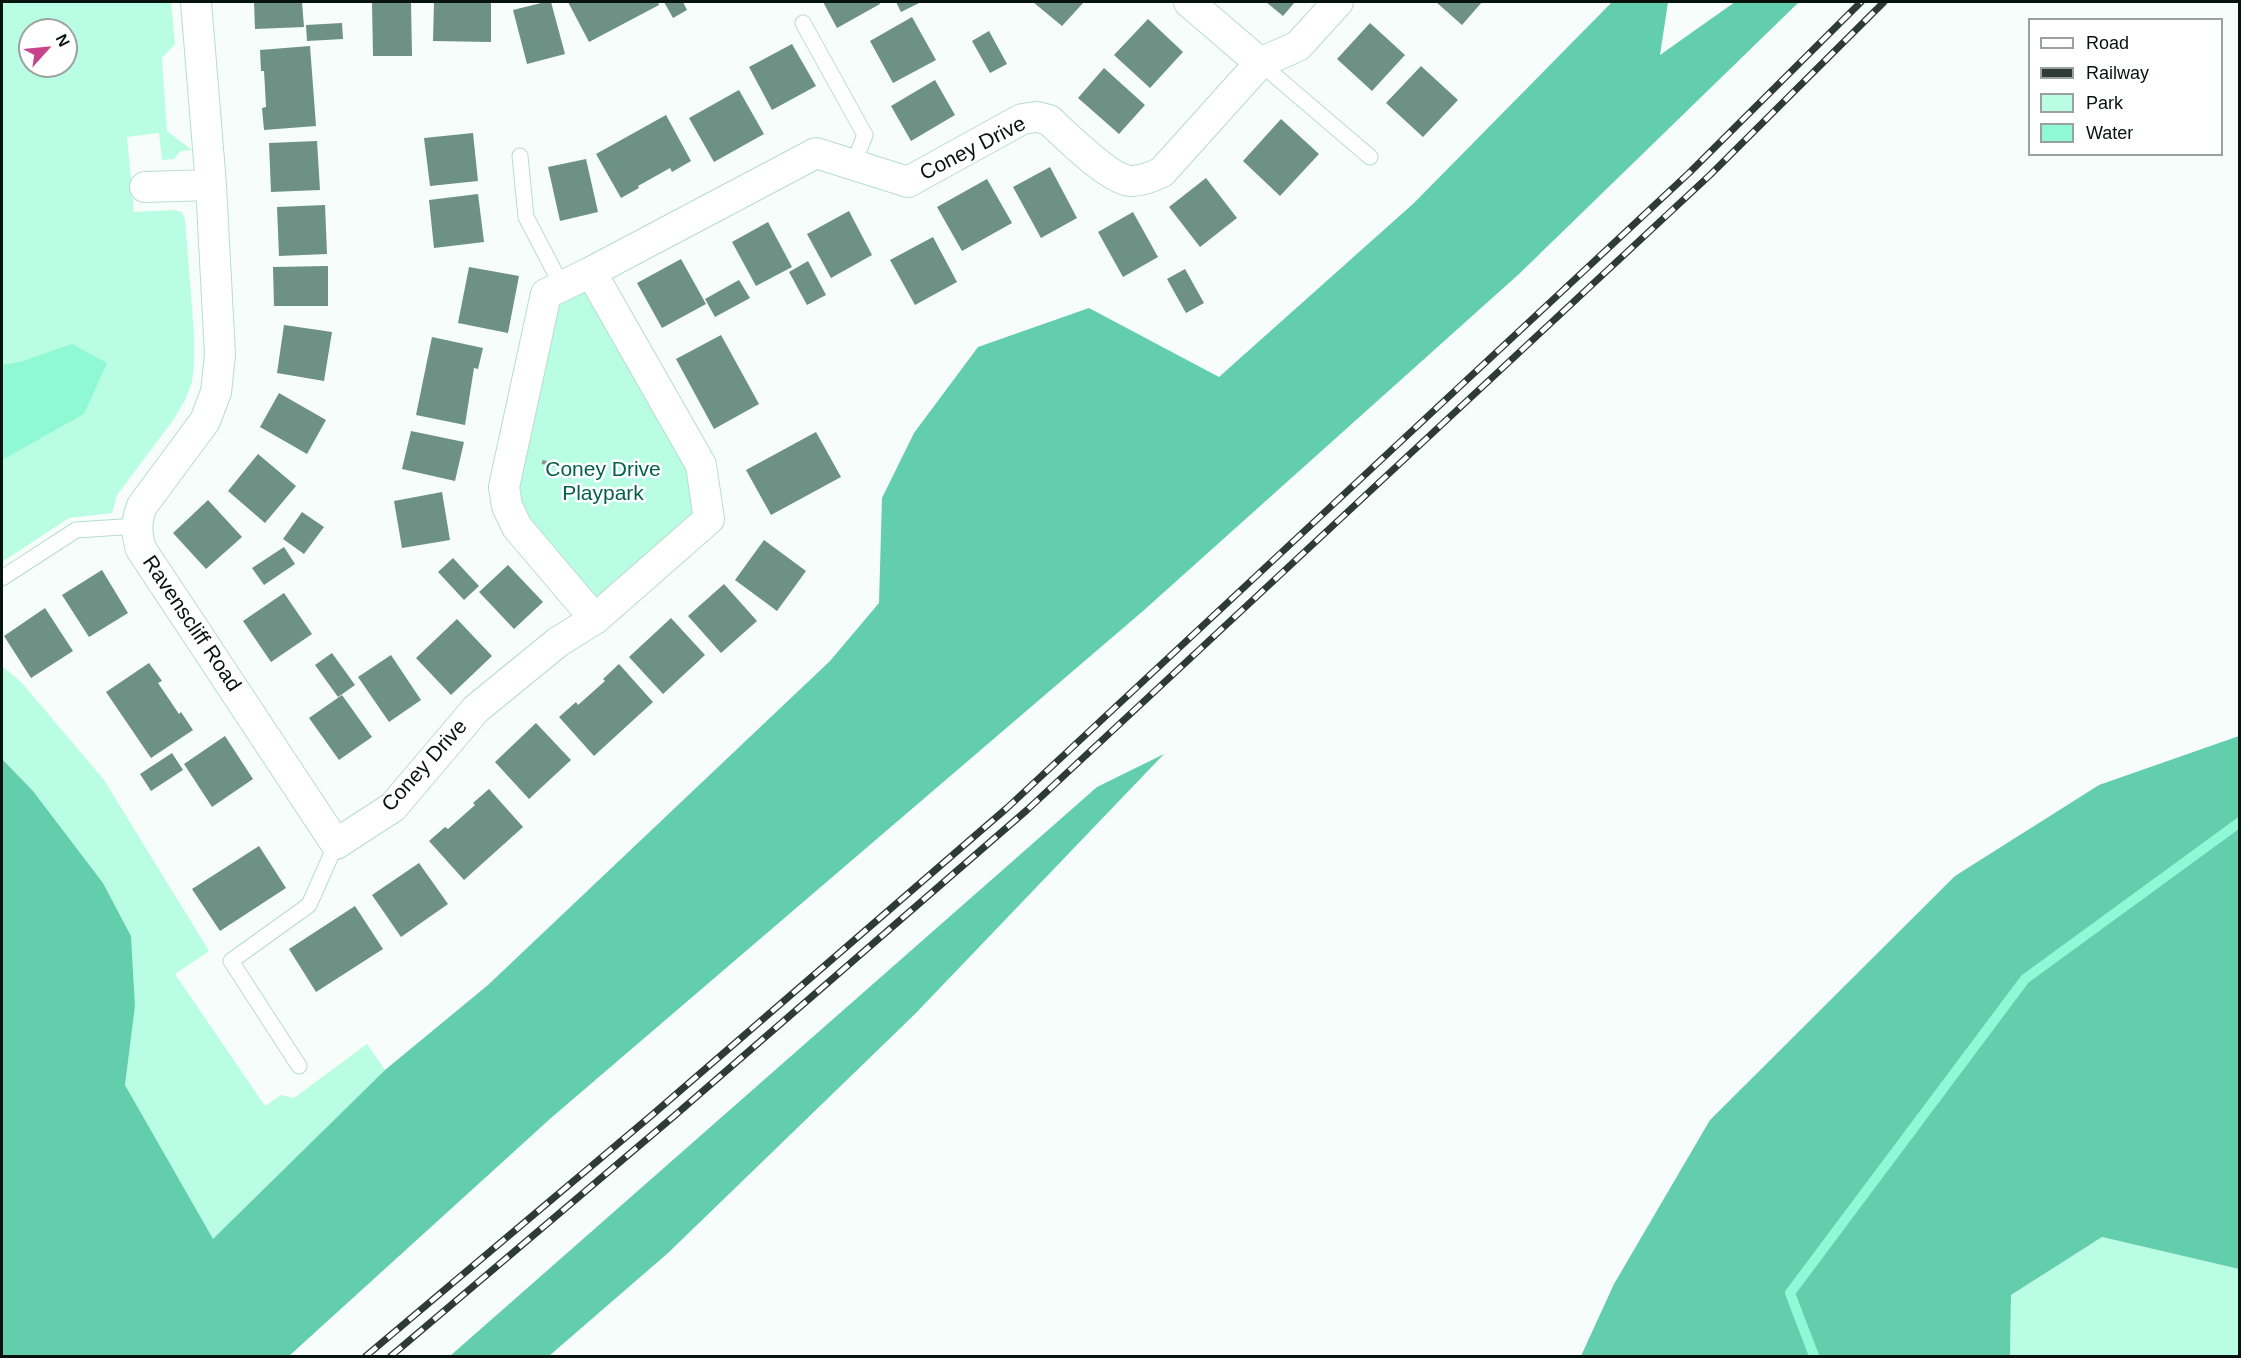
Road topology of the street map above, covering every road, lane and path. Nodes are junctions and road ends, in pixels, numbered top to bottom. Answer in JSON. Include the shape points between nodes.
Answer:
{"nodes":[{"id":1,"x":196,"y":2,"type":"edge"},
{"id":2,"x":1189,"y":2,"type":"edge"},
{"id":3,"x":1338,"y":2,"type":"edge"},
{"id":4,"x":804,"y":22,"type":"dead end"},
{"id":5,"x":1260,"y":63,"type":"junction"},
{"id":6,"x":520,"y":156,"type":"dead end"},
{"id":7,"x":1370,"y":157,"type":"dead end"},
{"id":8,"x":853,"y":165,"type":"junction"},
{"id":9,"x":211,"y":185,"type":"junction"},
{"id":10,"x":145,"y":188,"type":"dead end"},
{"id":11,"x":591,"y":273,"type":"junction"},
{"id":12,"x":562,"y":286,"type":"junction"},
{"id":13,"x":137,"y":526,"type":"junction"},
{"id":14,"x":2,"y":578,"type":"edge"},
{"id":15,"x":595,"y":619,"type":"junction"},
{"id":16,"x":336,"y":844,"type":"junction"},
{"id":17,"x":299,"y":1065,"type":"dead end"}],
"edges":[{"from":1,"to":9,"type":"street"},
{"from":2,"to":5,"type":"street"},
{"from":3,"to":5,"type":"street","via":[[1298,46]]},
{"from":4,"to":8,"type":"lane","via":[[865,135]]},
{"from":5,"to":7,"type":"lane"},
{"from":5,"to":8,"type":"street","name":"Coney Drive","via":[[1162,172],[1146,180],[1128,181],[1109,173],[1049,120],[1037,117],[1022,119],[908,183]]},
{"from":6,"to":12,"type":"lane","via":[[526,218]]},
{"from":8,"to":11,"type":"street","name":"Coney Drive","via":[[816,153]]},
{"from":9,"to":10,"type":"street"},
{"from":9,"to":13,"type":"street","via":[[220,355],[216,392],[205,421],[142,506]]},
{"from":11,"to":12,"type":"street","name":"Coney Drive"},
{"from":11,"to":15,"type":"street","name":"Coney Drive","via":[[701,465],[709,519]]},
{"from":12,"to":15,"type":"street","name":"Coney Drive","via":[[546,294],[504,487],[507,506],[518,527]]},
{"from":13,"to":14,"type":"lane","via":[[76,530]]},
{"from":13,"to":16,"type":"street","name":"Ravenscliff Road","via":[[141,549]]},
{"from":15,"to":16,"type":"street","name":"Coney Drive","via":[[558,642],[476,709],[393,807]]},
{"from":16,"to":17,"type":"lane","via":[[309,905],[231,962]]}]}
